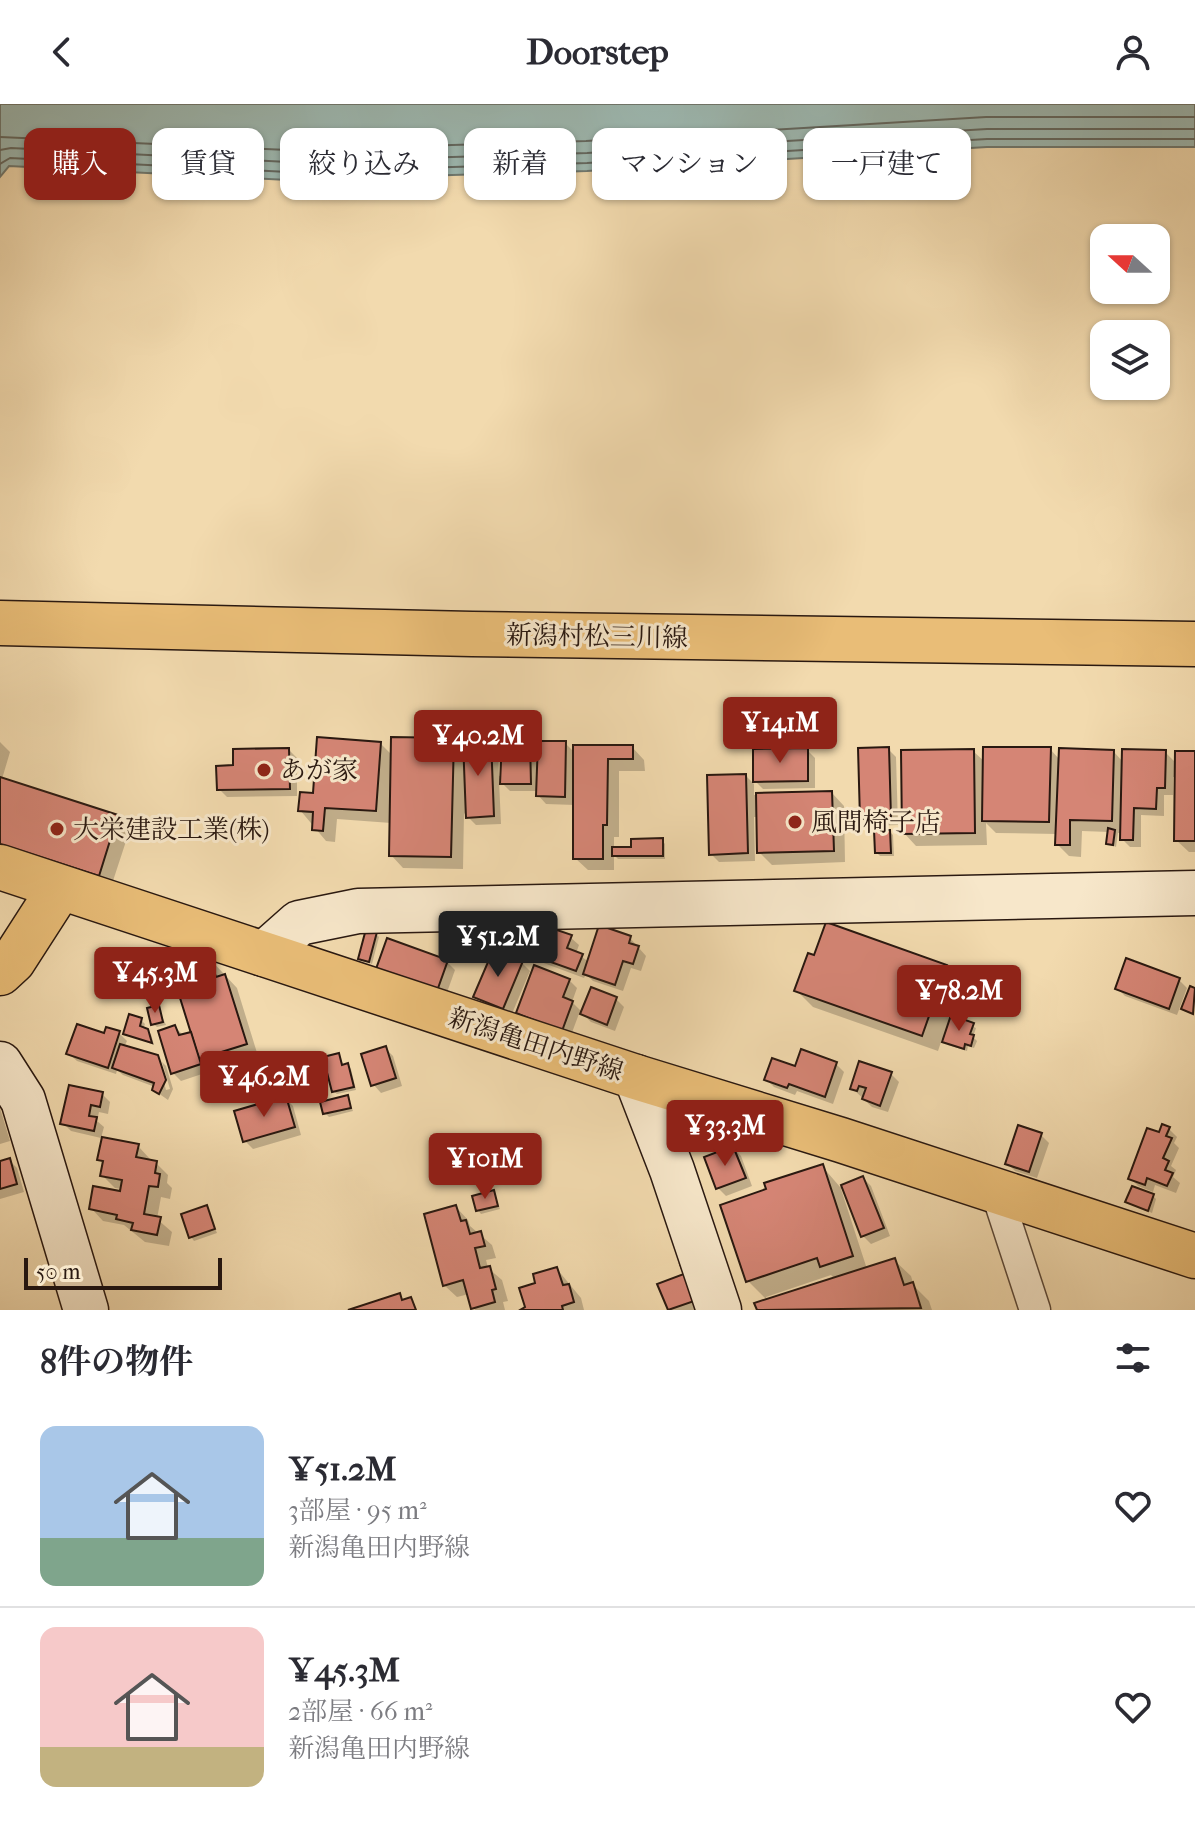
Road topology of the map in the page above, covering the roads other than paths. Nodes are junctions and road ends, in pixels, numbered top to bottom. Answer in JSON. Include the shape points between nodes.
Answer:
{"nodes":[{"id":1,"x":0,"y":623,"type":"edge"},
{"id":2,"x":1195,"y":644,"type":"edge"},
{"id":3,"x":0,"y":867,"type":"edge"},
{"id":4,"x":60,"y":888,"type":"junction"},
{"id":5,"x":1195,"y":893,"type":"edge"},
{"id":6,"x":264,"y":954,"type":"junction"},
{"id":7,"x":0,"y":973,"type":"edge"},
{"id":8,"x":0,"y":1064,"type":"edge"},
{"id":9,"x":636,"y":1077,"type":"junction"},
{"id":10,"x":996,"y":1191,"type":"junction"},
{"id":11,"x":1195,"y":1256,"type":"edge"},
{"id":12,"x":86,"y":1310,"type":"edge"},
{"id":13,"x":719,"y":1310,"type":"edge"},
{"id":14,"x":1035,"y":1310,"type":"edge"}],
"edges":[{"from":1,"to":2,"type":"main road","name":"新潟村松三川線"},
{"from":3,"to":4,"type":"main road","name":"新潟亀田内野線"},
{"from":4,"to":6,"type":"main road","name":"新潟亀田内野線"},
{"from":4,"to":7,"type":"main road"},
{"from":5,"to":6,"type":"street","via":[[358,911],[299,923]]},
{"from":6,"to":9,"type":"main road","name":"新潟亀田内野線"},
{"from":8,"to":12,"type":"street","via":[[23,1100]]},
{"from":9,"to":10,"type":"main road","name":"新潟亀田内野線"},
{"from":9,"to":13,"type":"street"},
{"from":10,"to":11,"type":"main road","name":"新潟亀田内野線"},
{"from":10,"to":14,"type":"street"}]}
